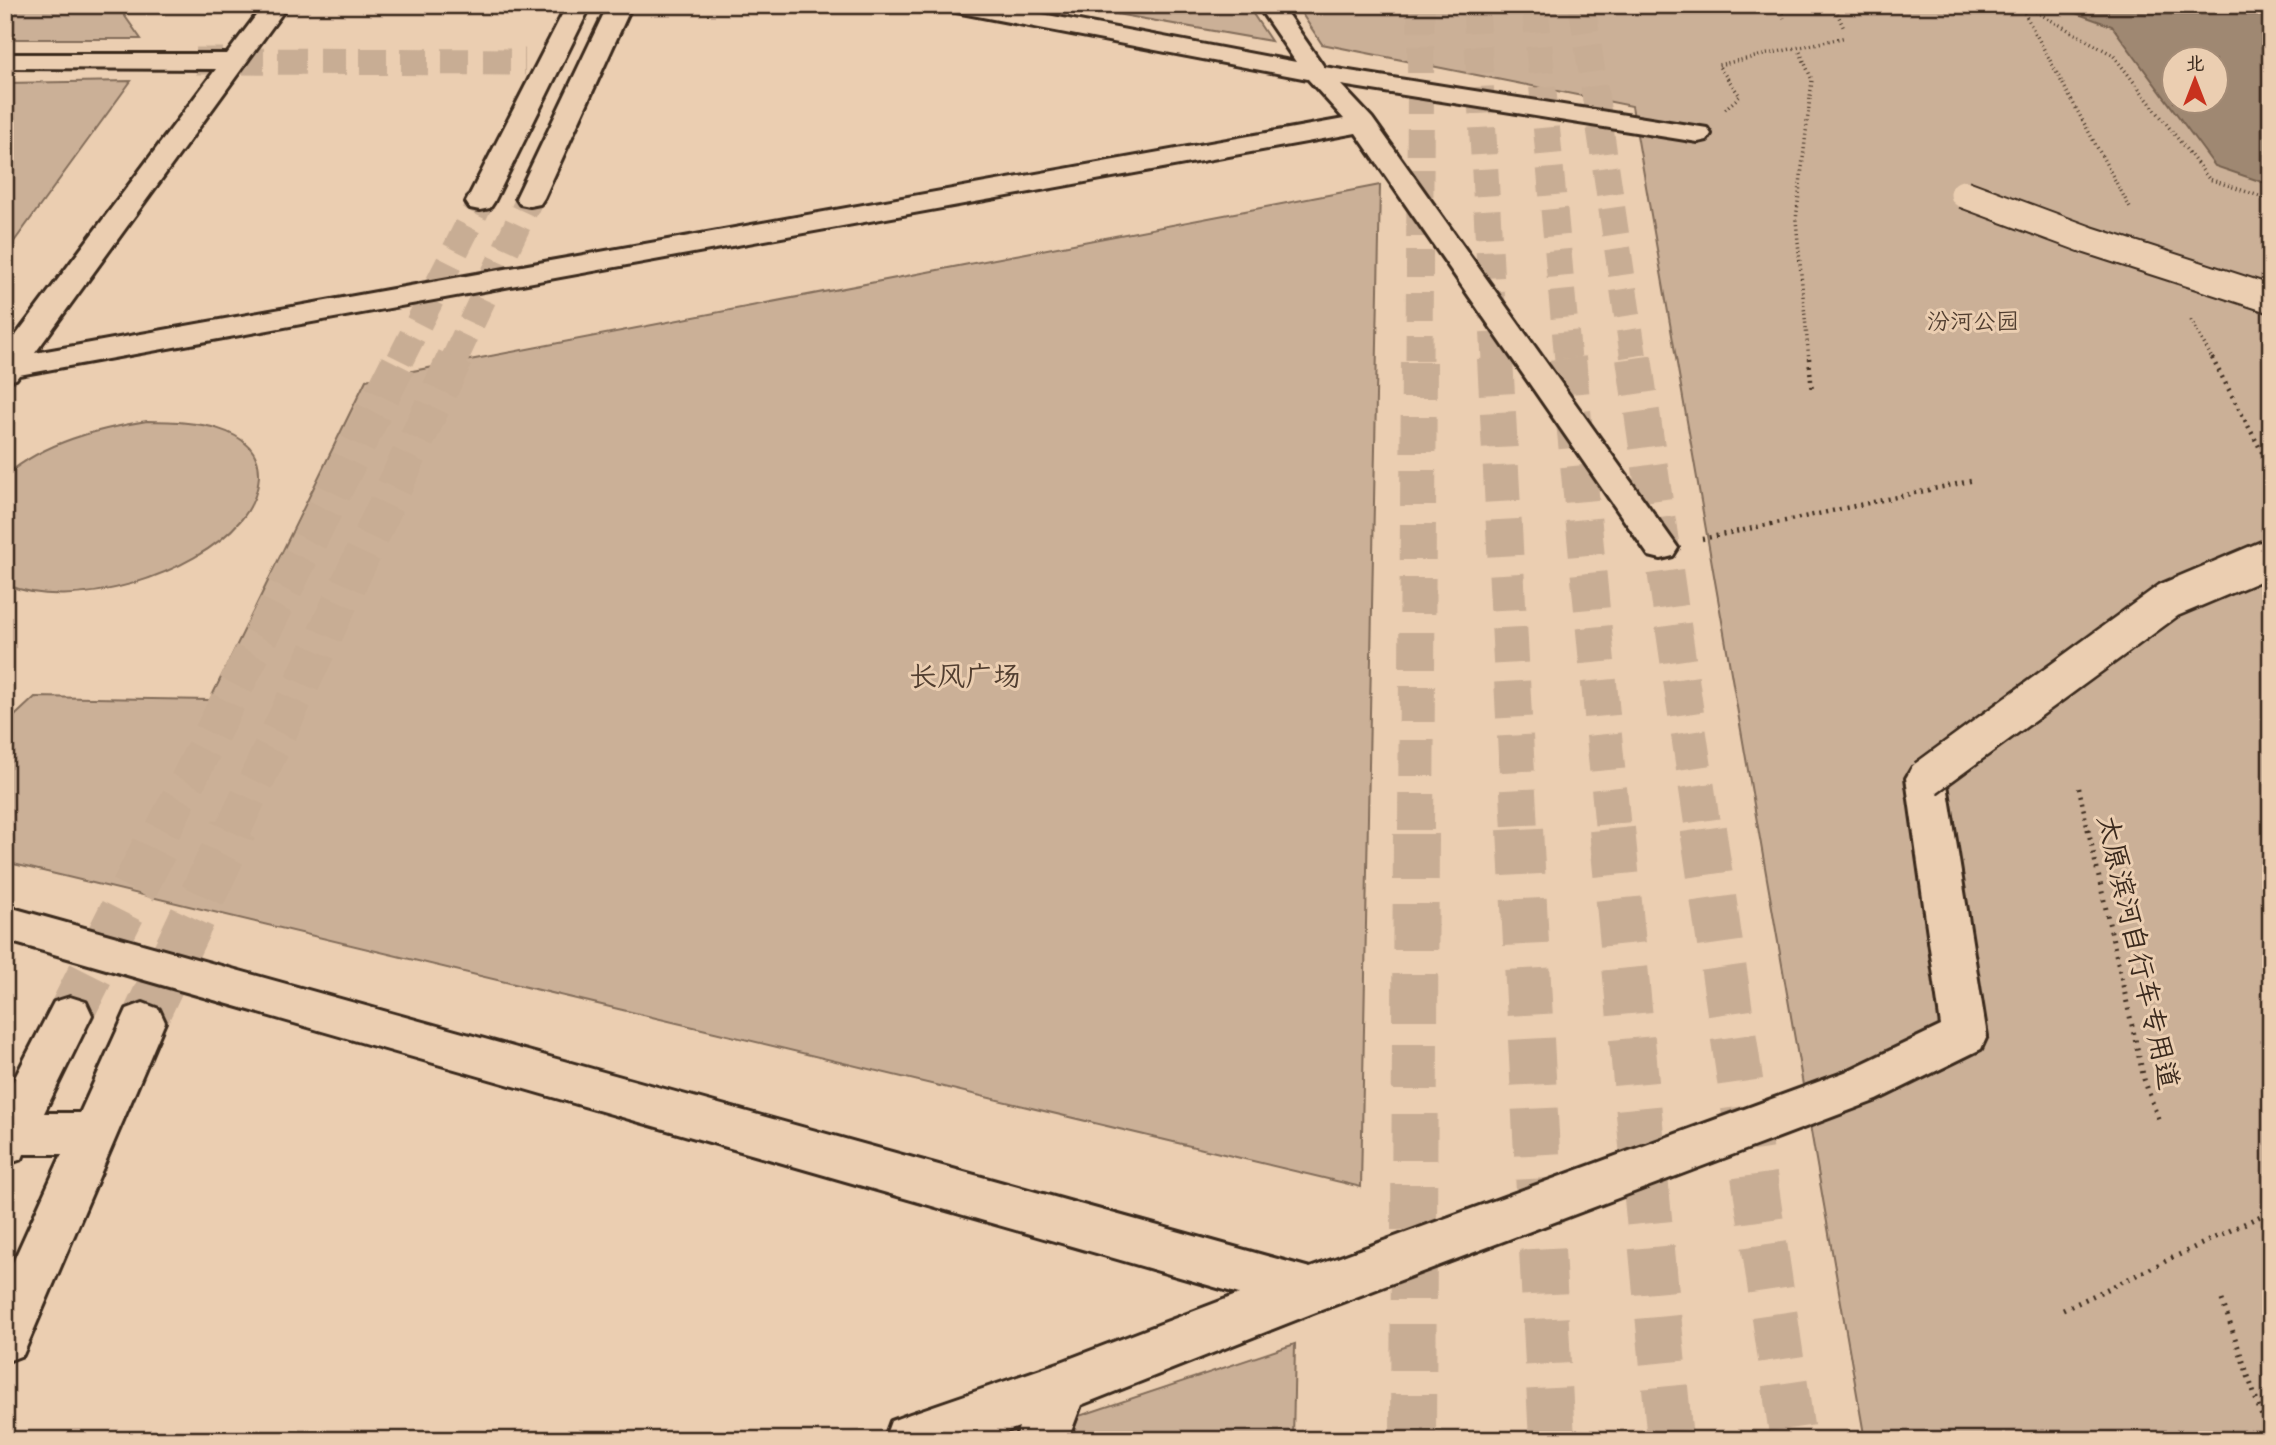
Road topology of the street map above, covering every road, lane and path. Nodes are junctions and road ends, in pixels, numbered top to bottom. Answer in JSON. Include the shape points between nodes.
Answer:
{"nodes":[{"id":1,"x":276,"y":5,"type":"edge"},
{"id":2,"x":579,"y":5,"type":"edge"},
{"id":3,"x":620,"y":5,"type":"edge"},
{"id":4,"x":956,"y":5,"type":"edge"},
{"id":5,"x":1269,"y":5,"type":"edge"},
{"id":6,"x":1779,"y":5,"type":"edge"},
{"id":7,"x":1834,"y":5,"type":"edge"},
{"id":8,"x":2024,"y":5,"type":"edge"},
{"id":9,"x":1784,"y":18,"type":"dead end"},
{"id":10,"x":1844,"y":29,"type":"dead end"},
{"id":11,"x":1846,"y":37,"type":"dead end"},
{"id":12,"x":1800,"y":52,"type":"dead end"},
{"id":13,"x":5,"y":61,"type":"edge"},
{"id":14,"x":234,"y":62,"type":"junction"},
{"id":15,"x":525,"y":62,"type":"tunnel mouth"},
{"id":16,"x":551,"y":62,"type":"junction"},
{"id":17,"x":593,"y":62,"type":"junction"},
{"id":18,"x":1316,"y":73,"type":"junction"},
{"id":19,"x":1363,"y":124,"type":"junction"},
{"id":20,"x":1698,"y":134,"type":"joint"},
{"id":21,"x":1964,"y":194,"type":"dead end"},
{"id":22,"x":530,"y":198,"type":"tunnel mouth"},
{"id":23,"x":2271,"y":200,"type":"edge"},
{"id":24,"x":480,"y":202,"type":"tunnel mouth"},
{"id":25,"x":2271,"y":299,"type":"edge"},
{"id":26,"x":7,"y":370,"type":"edge"},
{"id":27,"x":1812,"y":392,"type":"dead end"},
{"id":28,"x":1975,"y":480,"type":"dead end"},
{"id":29,"x":1661,"y":548,"type":"joint"},
{"id":30,"x":2271,"y":557,"type":"edge"},
{"id":31,"x":2079,"y":788,"type":"dead end"},
{"id":32,"x":5,"y":923,"type":"edge"},
{"id":33,"x":70,"y":1015,"type":"tunnel mouth"},
{"id":34,"x":143,"y":1023,"type":"tunnel mouth"},
{"id":35,"x":2160,"y":1124,"type":"dead end"},
{"id":36,"x":93,"y":1133,"type":"junction"},
{"id":37,"x":7,"y":1137,"type":"edge"},
{"id":38,"x":2271,"y":1211,"type":"edge"},
{"id":39,"x":1310,"y":1291,"type":"junction"},
{"id":40,"x":2222,"y":1300,"type":"dead end"},
{"id":41,"x":2063,"y":1310,"type":"dead end"},
{"id":42,"x":5,"y":1338,"type":"edge"},
{"id":43,"x":1061,"y":1387,"type":"junction"},
{"id":44,"x":910,"y":1440,"type":"edge"},
{"id":45,"x":1041,"y":1440,"type":"edge"},
{"id":46,"x":2270,"y":1440,"type":"edge"}],
"edges":[{"from":1,"to":14,"type":"street"},
{"from":2,"to":16,"type":"street"},
{"from":3,"to":17,"type":"street"},
{"from":4,"to":18,"type":"street"},
{"from":5,"to":18,"type":"street"},
{"from":6,"to":9,"type":"path"},
{"from":7,"to":10,"type":"path"},
{"from":8,"to":23,"type":"path","via":[[2113,55],[2209,180]]},
{"from":11,"to":20,"type":"path","via":[[1718,65],[1740,96]]},
{"from":12,"to":27,"type":"path","via":[[1812,80],[1796,220]]},
{"from":13,"to":14,"type":"street"},
{"from":14,"to":26,"type":"street"},
{"from":15,"to":16,"type":"street"},
{"from":16,"to":17,"type":"street"},
{"from":16,"to":24,"type":"street"},
{"from":17,"to":22,"type":"street"},
{"from":18,"to":19,"type":"street"},
{"from":18,"to":20,"type":"street"},
{"from":19,"to":26,"type":"street"},
{"from":19,"to":29,"type":"street"},
{"from":21,"to":25,"type":"street","bridge":true},
{"from":28,"to":29,"type":"path"},
{"from":30,"to":39,"type":"street","bridge":true,"via":[[2169,600],[1926,778],[1965,1036],[1861,1086]]},
{"from":31,"to":35,"type":"path","name":"太原滨河自行车专用道","via":[[2144,1080]]},
{"from":32,"to":39,"type":"street"},
{"from":33,"to":37,"type":"street"},
{"from":34,"to":36,"type":"street"},
{"from":36,"to":37,"type":"street"},
{"from":36,"to":42,"type":"street"},
{"from":38,"to":41,"type":"path"},
{"from":39,"to":43,"type":"street"},
{"from":40,"to":46,"type":"path"},
{"from":43,"to":44,"type":"street"},
{"from":43,"to":45,"type":"street"}]}
